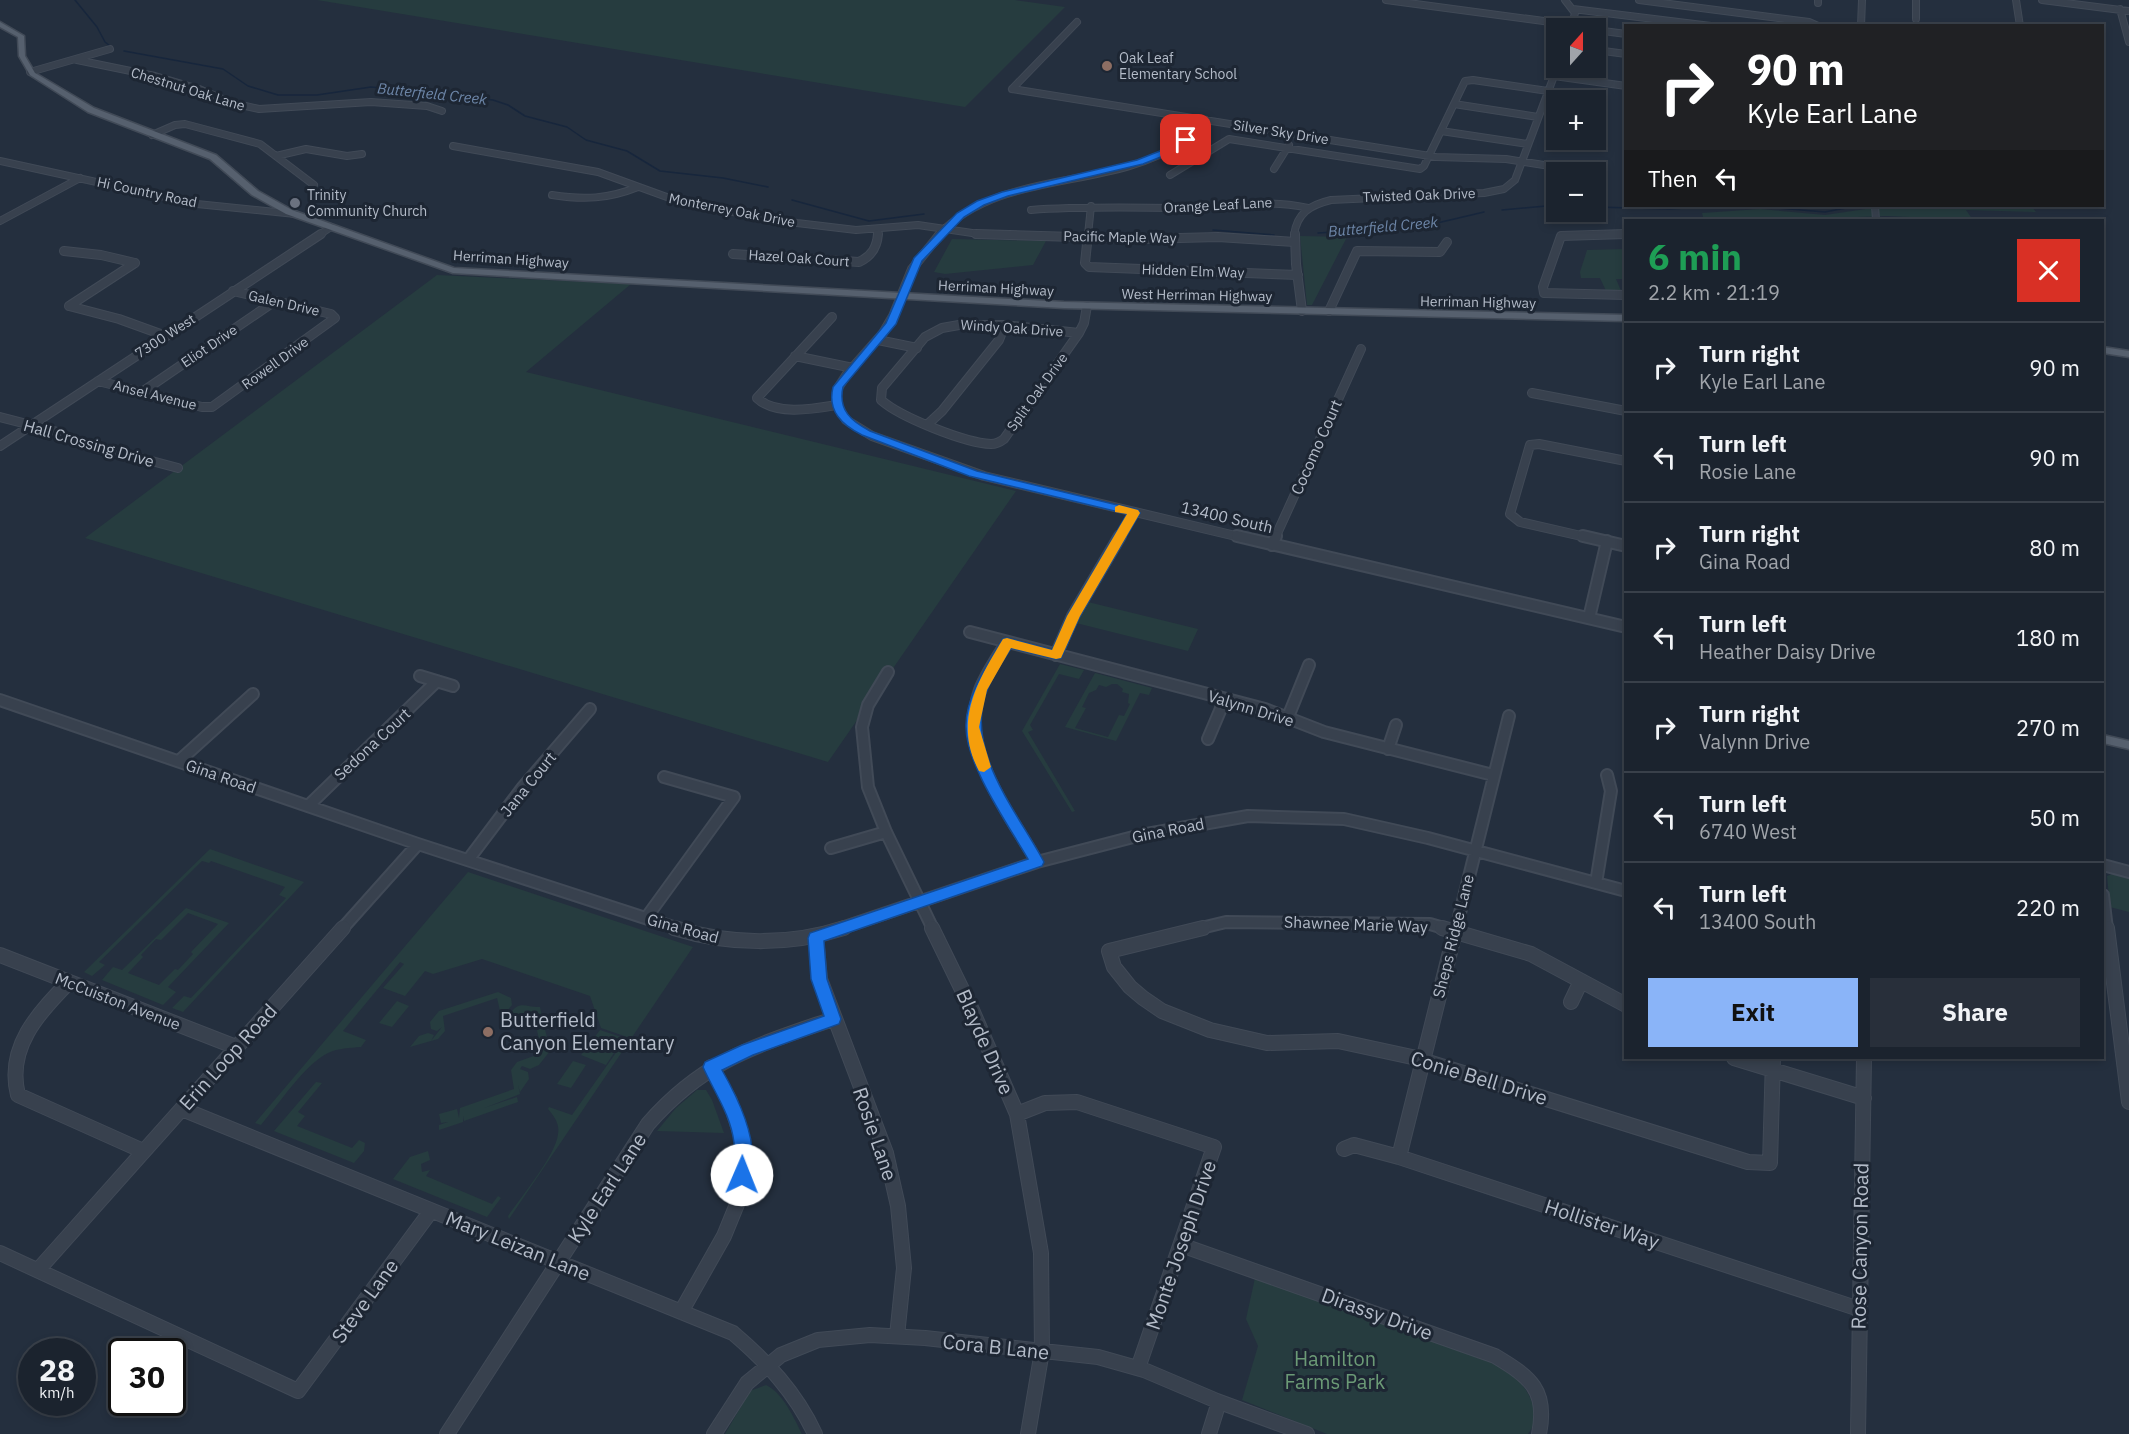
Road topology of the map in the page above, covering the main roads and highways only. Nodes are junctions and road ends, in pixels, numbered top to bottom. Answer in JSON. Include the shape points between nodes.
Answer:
{"nodes":[{"id":1,"x":0,"y":24,"type":"edge"},
{"id":2,"x":1064,"y":305,"type":"joint"},
{"id":3,"x":1329,"y":311,"type":"joint"},
{"id":4,"x":1624,"y":318,"type":"edge"},
{"id":5,"x":2104,"y":350,"type":"edge"},
{"id":6,"x":2129,"y":354,"type":"edge"},
{"id":7,"x":2104,"y":739,"type":"edge"},
{"id":8,"x":2129,"y":745,"type":"edge"}],
"edges":[{"from":1,"to":2,"type":"main road","name":"Herriman Highway","via":[[21,36],[21,54],[30,72],[96,113],[216,159],[255,193],[295,214],[453,270]]},
{"from":2,"to":3,"type":"main road","name":"West Herriman Highway"},
{"from":3,"to":4,"type":"main road","name":"Herriman Highway"},
{"from":5,"to":6,"type":"main road"},
{"from":7,"to":8,"type":"main road"}]}
